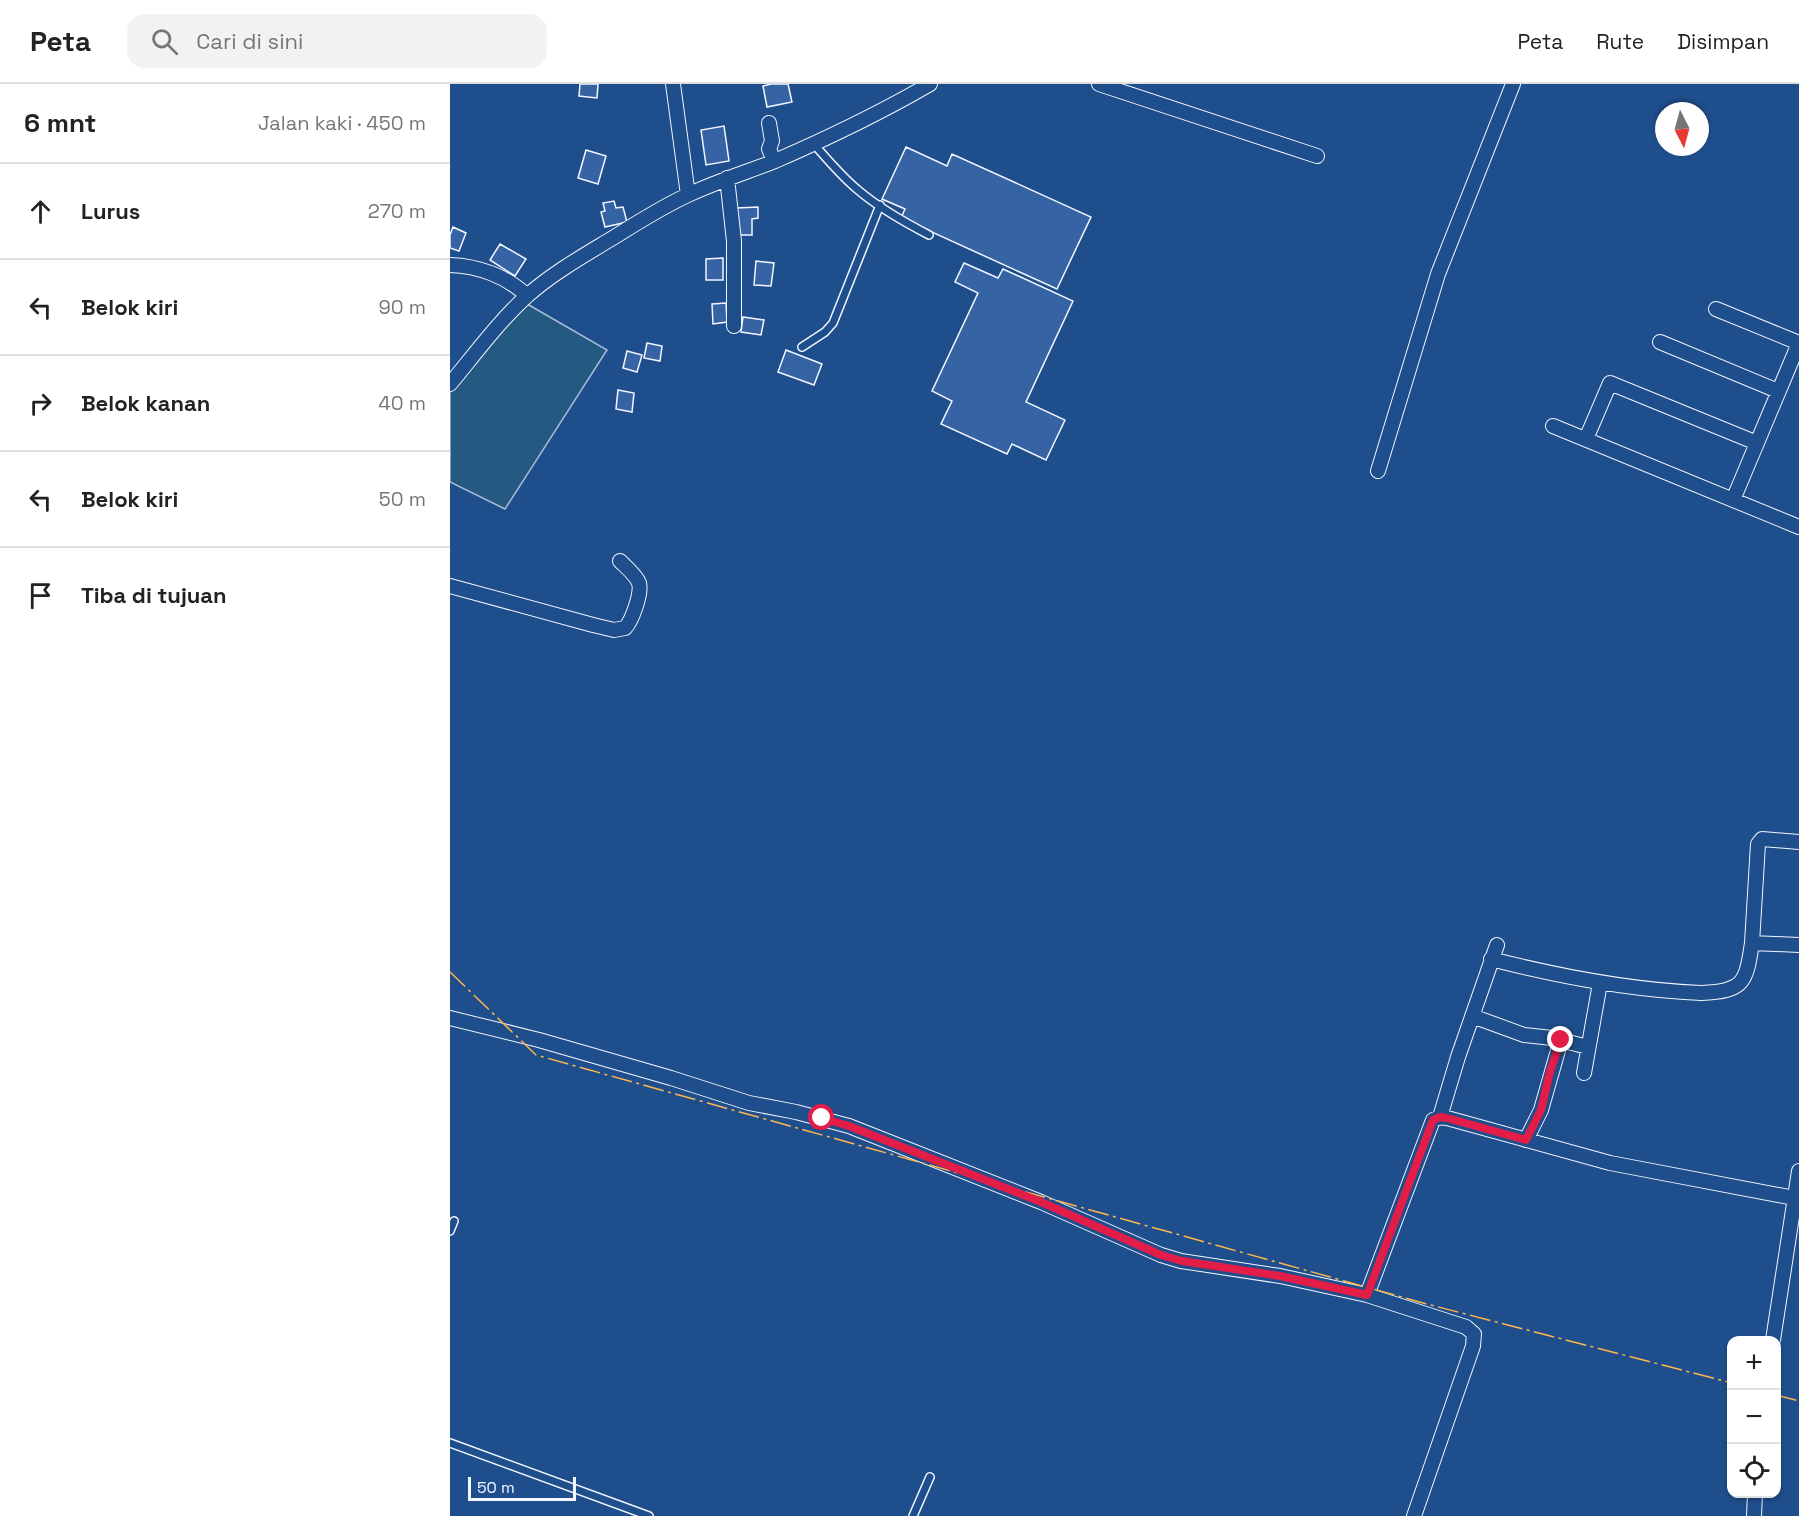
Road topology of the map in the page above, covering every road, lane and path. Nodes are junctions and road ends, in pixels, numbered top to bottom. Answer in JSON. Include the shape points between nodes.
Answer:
{"nodes":[{"id":1,"x":673,"y":84,"type":"edge"},
{"id":2,"x":930,"y":84,"type":"edge"},
{"id":3,"x":1099,"y":84,"type":"edge"},
{"id":4,"x":1514,"y":84,"type":"edge"},
{"id":5,"x":769,"y":123,"type":"dead end"},
{"id":6,"x":813,"y":143,"type":"junction"},
{"id":7,"x":1317,"y":156,"type":"dead end"},
{"id":8,"x":774,"y":161,"type":"junction"},
{"id":9,"x":728,"y":178,"type":"junction"},
{"id":10,"x":688,"y":195,"type":"junction"},
{"id":11,"x":880,"y":205,"type":"junction"},
{"id":12,"x":929,"y":235,"type":"dead end"},
{"id":13,"x":450,"y":264,"type":"edge"},
{"id":14,"x":527,"y":296,"type":"junction"},
{"id":15,"x":1716,"y":309,"type":"dead end"},
{"id":16,"x":734,"y":326,"type":"dead end"},
{"id":17,"x":1660,"y":342,"type":"dead end"},
{"id":18,"x":802,"y":347,"type":"dead end"},
{"id":19,"x":450,"y":384,"type":"edge"},
{"id":20,"x":1779,"y":391,"type":"junction"},
{"id":21,"x":1553,"y":426,"type":"dead end"},
{"id":22,"x":1586,"y":439,"type":"junction"},
{"id":23,"x":1757,"y":443,"type":"junction"},
{"id":24,"x":1378,"y":471,"type":"dead end"},
{"id":25,"x":1733,"y":500,"type":"junction"},
{"id":26,"x":1797,"y":522,"type":"edge"},
{"id":27,"x":620,"y":561,"type":"dead end"},
{"id":28,"x":450,"y":586,"type":"edge"},
{"id":29,"x":1799,"y":842,"type":"edge"},
{"id":30,"x":1752,"y":943,"type":"junction"},
{"id":31,"x":1497,"y":945,"type":"dead end"},
{"id":32,"x":1799,"y":945,"type":"edge"},
{"id":33,"x":1491,"y":959,"type":"junction"},
{"id":34,"x":1600,"y":983,"type":"junction"},
{"id":35,"x":1472,"y":1017,"type":"junction"},
{"id":36,"x":450,"y":1018,"type":"edge"},
{"id":37,"x":1561,"y":1040,"type":"junction"},
{"id":38,"x":1588,"y":1047,"type":"junction"},
{"id":39,"x":1584,"y":1073,"type":"dead end"},
{"id":40,"x":1440,"y":1117,"type":"junction"},
{"id":41,"x":1526,"y":1140,"type":"junction"},
{"id":42,"x":1799,"y":1171,"type":"edge"},
{"id":43,"x":1794,"y":1198,"type":"junction"},
{"id":44,"x":454,"y":1221,"type":"dead end"},
{"id":45,"x":450,"y":1231,"type":"edge"},
{"id":46,"x":1794,"y":1237,"type":"edge"},
{"id":47,"x":1367,"y":1295,"type":"junction"},
{"id":48,"x":1774,"y":1336,"type":"edge"},
{"id":49,"x":450,"y":1443,"type":"edge"},
{"id":50,"x":930,"y":1477,"type":"dead end"},
{"id":51,"x":1755,"y":1498,"type":"edge"},
{"id":52,"x":649,"y":1516,"type":"edge"},
{"id":53,"x":913,"y":1516,"type":"edge"},
{"id":54,"x":1414,"y":1516,"type":"edge"},
{"id":55,"x":1754,"y":1516,"type":"edge"}],
"edges":[{"from":1,"to":10,"type":"street"},
{"from":2,"to":6,"type":"street"},
{"from":3,"to":7,"type":"street"},
{"from":4,"to":24,"type":"street","via":[[1438,274]]},
{"from":5,"to":8,"type":"street"},
{"from":6,"to":8,"type":"street"},
{"from":6,"to":11,"type":"lane","via":[[834,168]]},
{"from":8,"to":9,"type":"street"},
{"from":9,"to":10,"type":"street"},
{"from":9,"to":16,"type":"street","via":[[734,241]]},
{"from":10,"to":14,"type":"street","via":[[577,260]]},
{"from":11,"to":12,"type":"lane"},
{"from":11,"to":18,"type":"lane","via":[[833,323]]},
{"from":13,"to":14,"type":"street","via":[[470,266],[511,281]]},
{"from":14,"to":19,"type":"street"},
{"from":15,"to":20,"type":"street","via":[[1799,343]]},
{"from":17,"to":20,"type":"street"},
{"from":20,"to":23,"type":"street"},
{"from":21,"to":22,"type":"street"},
{"from":22,"to":23,"type":"street","via":[[1610,383]]},
{"from":22,"to":25,"type":"street"},
{"from":23,"to":25,"type":"street"},
{"from":25,"to":26,"type":"street"},
{"from":27,"to":28,"type":"street","via":[[639,582],[640,589],[631,622],[614,630]]},
{"from":29,"to":30,"type":"street","via":[[1762,839],[1758,844]]},
{"from":30,"to":32,"type":"street"},
{"from":30,"to":34,"type":"street","via":[[1744,979],[1726,990],[1685,992]]},
{"from":31,"to":33,"type":"street"},
{"from":33,"to":34,"type":"street"},
{"from":33,"to":35,"type":"street"},
{"from":34,"to":38,"type":"street"},
{"from":35,"to":37,"type":"street","via":[[1524,1035]]},
{"from":35,"to":40,"type":"street"},
{"from":36,"to":47,"type":"street","via":[[539,1040],[749,1103],[849,1126],[1041,1202],[1161,1255]]},
{"from":37,"to":38,"type":"street"},
{"from":37,"to":41,"type":"street","via":[[1541,1110]]},
{"from":38,"to":39,"type":"street"},
{"from":40,"to":41,"type":"street"},
{"from":40,"to":47,"type":"street","via":[[1433,1120]]},
{"from":41,"to":43,"type":"street","via":[[1610,1163]]},
{"from":42,"to":43,"type":"street"},
{"from":43,"to":46,"type":"street"},
{"from":44,"to":45,"type":"lane"},
{"from":46,"to":48,"type":"street"},
{"from":47,"to":54,"type":"street","via":[[1466,1327],[1474,1334]]},
{"from":49,"to":52,"type":"lane"},
{"from":50,"to":53,"type":"lane"},
{"from":51,"to":55,"type":"street"}]}
